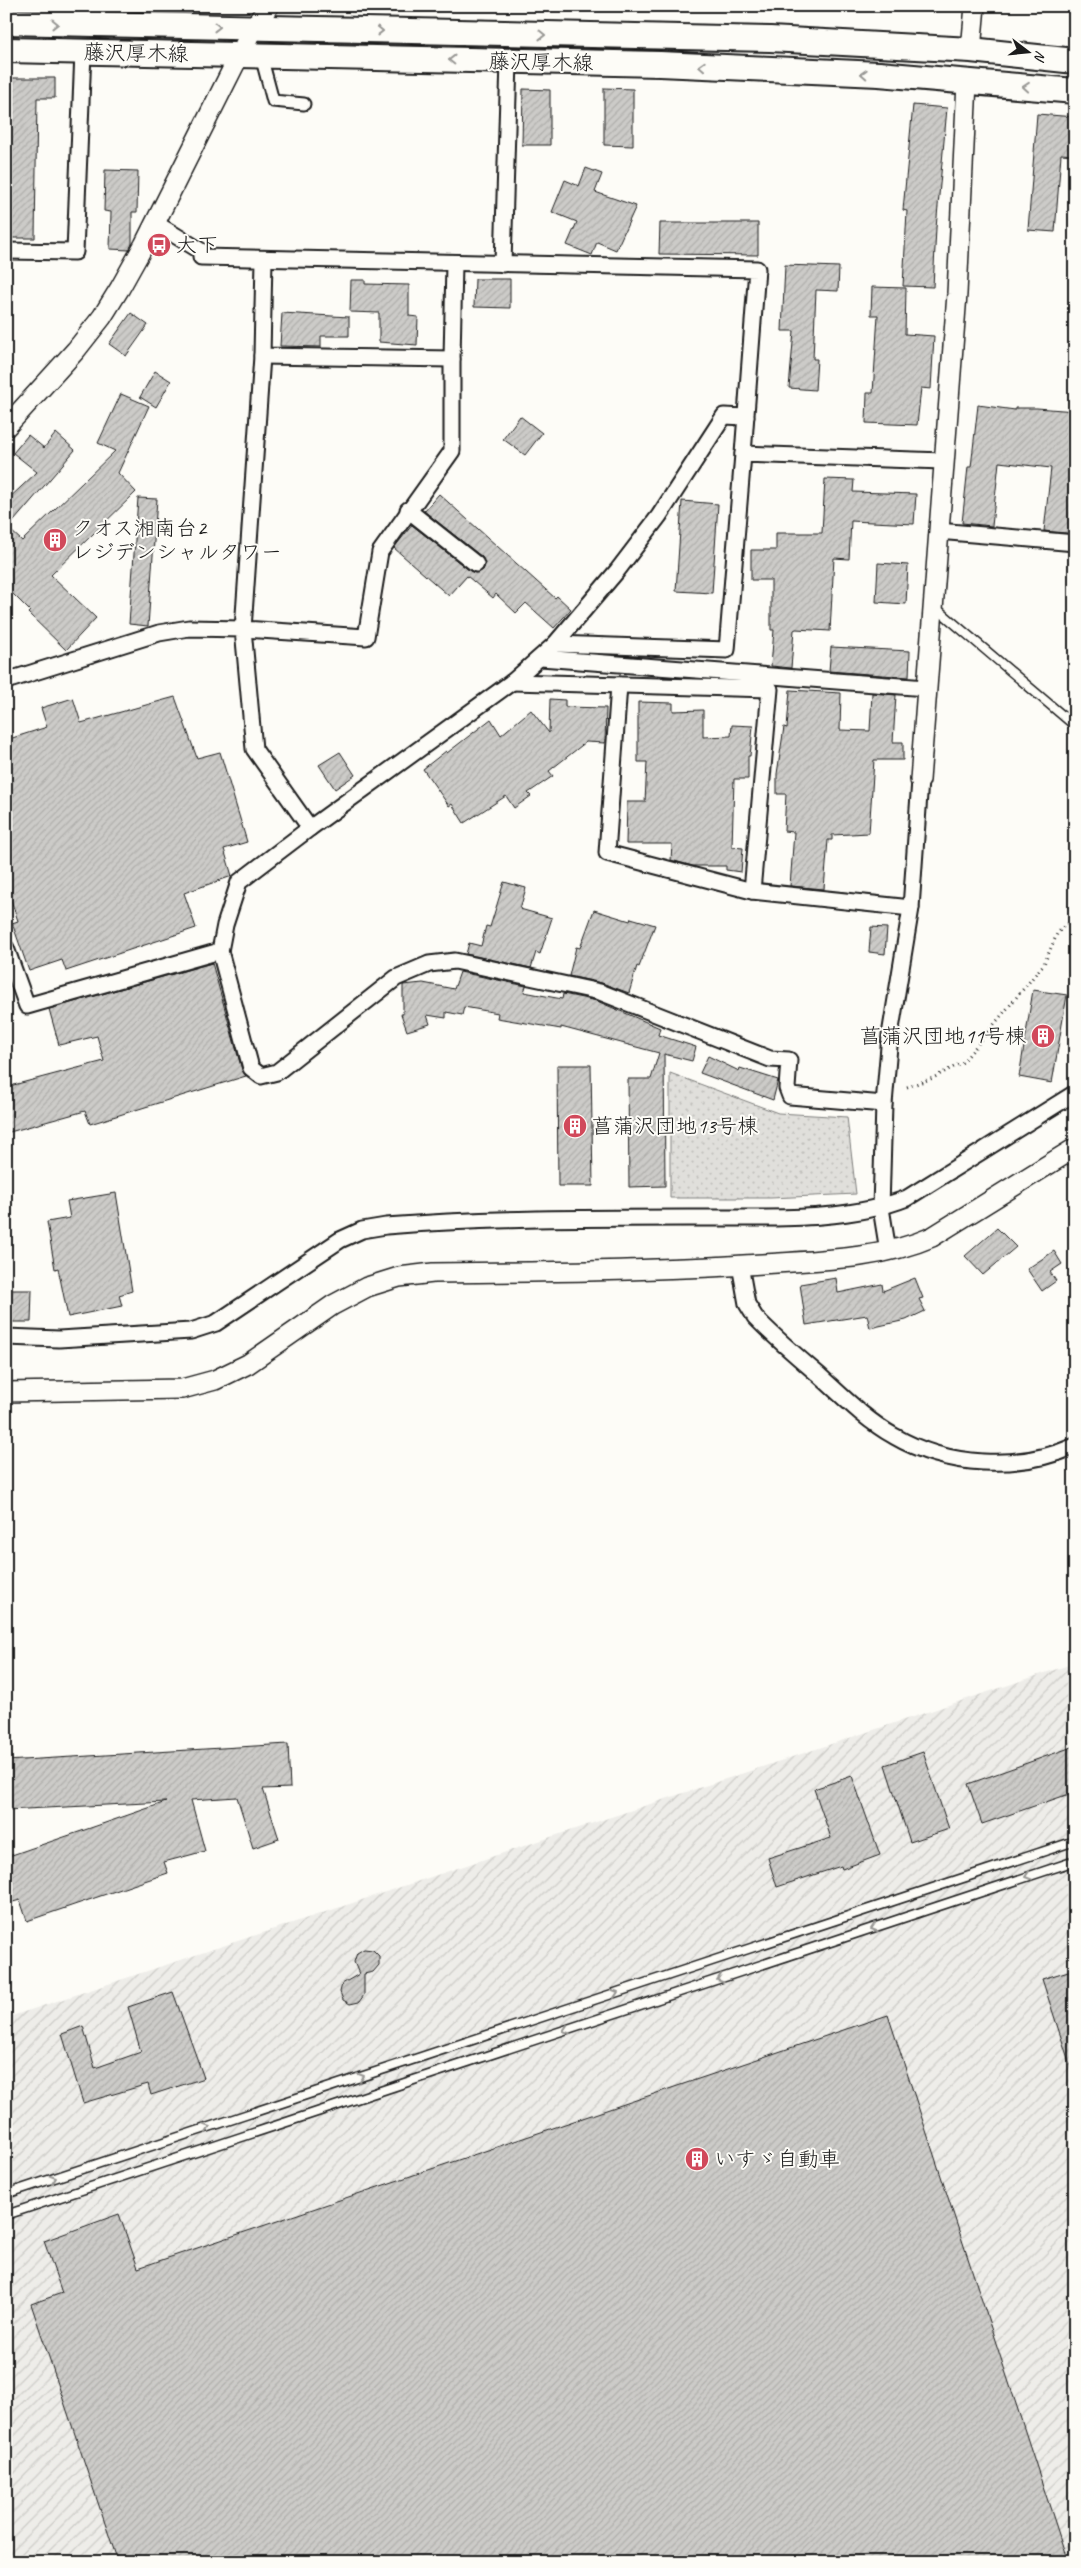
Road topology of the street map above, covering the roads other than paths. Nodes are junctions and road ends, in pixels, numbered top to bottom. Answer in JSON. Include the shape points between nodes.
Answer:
{"nodes":[{"id":1,"x":269,"y":6,"type":"edge"},
{"id":2,"x":975,"y":6,"type":"edge"},
{"id":3,"x":6,"y":22,"type":"edge"},
{"id":4,"x":253,"y":28,"type":"junction"},
{"id":5,"x":6,"y":50,"type":"edge"},
{"id":6,"x":971,"y":50,"type":"junction"},
{"id":7,"x":83,"y":52,"type":"junction"},
{"id":8,"x":250,"y":55,"type":"junction"},
{"id":9,"x":509,"y":61,"type":"junction"},
{"id":10,"x":1075,"y":61,"type":"edge"},
{"id":11,"x":967,"y":82,"type":"junction"},
{"id":12,"x":1075,"y":91,"type":"edge"},
{"id":13,"x":304,"y":104,"type":"dead end"},
{"id":14,"x":155,"y":223,"type":"junction"},
{"id":15,"x":6,"y":251,"type":"edge"},
{"id":16,"x":264,"y":259,"type":"junction"},
{"id":17,"x":454,"y":263,"type":"junction"},
{"id":18,"x":503,"y":264,"type":"junction"},
{"id":19,"x":262,"y":356,"type":"junction"},
{"id":20,"x":452,"y":359,"type":"junction"},
{"id":21,"x":746,"y":417,"type":"junction"},
{"id":22,"x":6,"y":427,"type":"edge"},
{"id":23,"x":743,"y":454,"type":"junction"},
{"id":24,"x":943,"y":461,"type":"junction"},
{"id":25,"x":408,"y":510,"type":"junction"},
{"id":26,"x":938,"y":531,"type":"junction"},
{"id":27,"x":1075,"y":543,"type":"edge"},
{"id":28,"x":476,"y":564,"type":"dead end"},
{"id":29,"x":932,"y":605,"type":"junction"},
{"id":30,"x":243,"y":629,"type":"junction"},
{"id":31,"x":555,"y":644,"type":"junction"},
{"id":32,"x":541,"y":658,"type":"junction"},
{"id":33,"x":6,"y":681,"type":"edge"},
{"id":34,"x":512,"y":682,"type":"junction"},
{"id":35,"x":619,"y":685,"type":"junction"},
{"id":36,"x":926,"y":688,"type":"junction"},
{"id":37,"x":1075,"y":726,"type":"edge"},
{"id":38,"x":920,"y":780,"type":"joint"},
{"id":39,"x":310,"y":828,"type":"junction"},
{"id":40,"x":752,"y":891,"type":"junction"},
{"id":41,"x":911,"y":908,"type":"junction"},
{"id":42,"x":6,"y":948,"type":"edge"},
{"id":43,"x":220,"y":951,"type":"junction"},
{"id":44,"x":1075,"y":1093,"type":"edge"},
{"id":45,"x":884,"y":1104,"type":"junction"},
{"id":46,"x":1075,"y":1148,"type":"edge"},
{"id":47,"x":881,"y":1208,"type":"junction"},
{"id":48,"x":888,"y":1251,"type":"junction"},
{"id":49,"x":740,"y":1266,"type":"junction"},
{"id":50,"x":6,"y":1337,"type":"edge"},
{"id":51,"x":6,"y":1392,"type":"edge"},
{"id":52,"x":1075,"y":1446,"type":"edge"},
{"id":53,"x":1075,"y":1841,"type":"edge"},
{"id":54,"x":1075,"y":1861,"type":"edge"},
{"id":55,"x":6,"y":2194,"type":"edge"},
{"id":56,"x":6,"y":2216,"type":"edge"}],
"edges":[{"from":1,"to":4,"type":"street"},
{"from":2,"to":6,"type":"street"},
{"from":3,"to":4,"type":"main road","name":"藤沢厚木線","one_way":true},
{"from":4,"to":6,"type":"main road","name":"藤沢厚木線","one_way":true,"via":[[770,39]]},
{"from":4,"to":8,"type":"street"},
{"from":5,"to":7,"type":"main road","name":"藤沢厚木線"},
{"from":6,"to":10,"type":"main road","name":"藤沢厚木線"},
{"from":7,"to":8,"type":"main road","name":"藤沢厚木線"},
{"from":7,"to":15,"type":"street","via":[[74,252]]},
{"from":9,"to":8,"type":"main road","name":"藤沢厚木線","one_way":true},
{"from":8,"to":13,"type":"street","via":[[273,101]]},
{"from":8,"to":14,"type":"street"},
{"from":11,"to":9,"type":"main road","name":"藤沢厚木線","one_way":true,"via":[[879,74]]},
{"from":9,"to":18,"type":"street"},
{"from":12,"to":11,"type":"main road","name":"藤沢厚木線","one_way":true},
{"from":11,"to":24,"type":"street"},
{"from":14,"to":16,"type":"street","via":[[201,251],[201,257]]},
{"from":14,"to":22,"type":"street","via":[[102,317]]},
{"from":16,"to":17,"type":"street"},
{"from":16,"to":19,"type":"street"},
{"from":17,"to":18,"type":"street"},
{"from":17,"to":20,"type":"street"},
{"from":18,"to":21,"type":"street","via":[[757,269]]},
{"from":19,"to":20,"type":"street"},
{"from":19,"to":30,"type":"street"},
{"from":20,"to":25,"type":"street","via":[[452,451]]},
{"from":21,"to":23,"type":"street"},
{"from":21,"to":31,"type":"street","via":[[724,416],[659,516]]},
{"from":23,"to":24,"type":"street"},
{"from":23,"to":31,"type":"street","via":[[727,650]]},
{"from":24,"to":26,"type":"street"},
{"from":25,"to":28,"type":"street"},
{"from":25,"to":30,"type":"street","via":[[380,552],[366,637]]},
{"from":26,"to":27,"type":"street"},
{"from":26,"to":29,"type":"street"},
{"from":29,"to":36,"type":"street"},
{"from":29,"to":37,"type":"lane"},
{"from":30,"to":33,"type":"street","via":[[210,627],[159,633]]},
{"from":30,"to":39,"type":"street","via":[[254,749]]},
{"from":31,"to":32,"type":"street"},
{"from":32,"to":34,"type":"street"},
{"from":32,"to":36,"type":"street"},
{"from":34,"to":35,"type":"street"},
{"from":34,"to":39,"type":"street"},
{"from":35,"to":40,"type":"street","via":[[607,853]]},
{"from":35,"to":40,"type":"street","via":[[770,689]]},
{"from":36,"to":38,"type":"street"},
{"from":38,"to":41,"type":"street"},
{"from":39,"to":43,"type":"street","via":[[239,882]]},
{"from":40,"to":41,"type":"street"},
{"from":41,"to":45,"type":"street","via":[[890,1035]]},
{"from":42,"to":43,"type":"street","via":[[27,1006]]},
{"from":43,"to":45,"type":"street","via":[[252,1068],[261,1076],[277,1072],[396,978],[429,964],[455,961],[600,992],[770,1059],[789,1060],[787,1088],[790,1096]]},
{"from":44,"to":47,"type":"street","via":[[907,1198]]},
{"from":45,"to":47,"type":"street"},
{"from":46,"to":48,"type":"street","via":[[932,1237],[907,1248]]},
{"from":47,"to":48,"type":"street"},
{"from":47,"to":50,"type":"street","via":[[776,1217],[620,1218],[386,1226],[362,1230],[340,1240],[216,1324],[191,1331],[59,1339]]},
{"from":48,"to":49,"type":"street","via":[[827,1260]]},
{"from":49,"to":51,"type":"street","via":[[433,1273],[399,1277],[367,1287],[333,1305],[248,1364],[215,1380],[182,1389]]},
{"from":49,"to":52,"type":"street","via":[[746,1304],[755,1317],[854,1406],[893,1436],[956,1460],[984,1462],[1023,1460]]},
{"from":55,"to":53,"type":"lane","one_way":true},
{"from":54,"to":56,"type":"lane","one_way":true}]}
